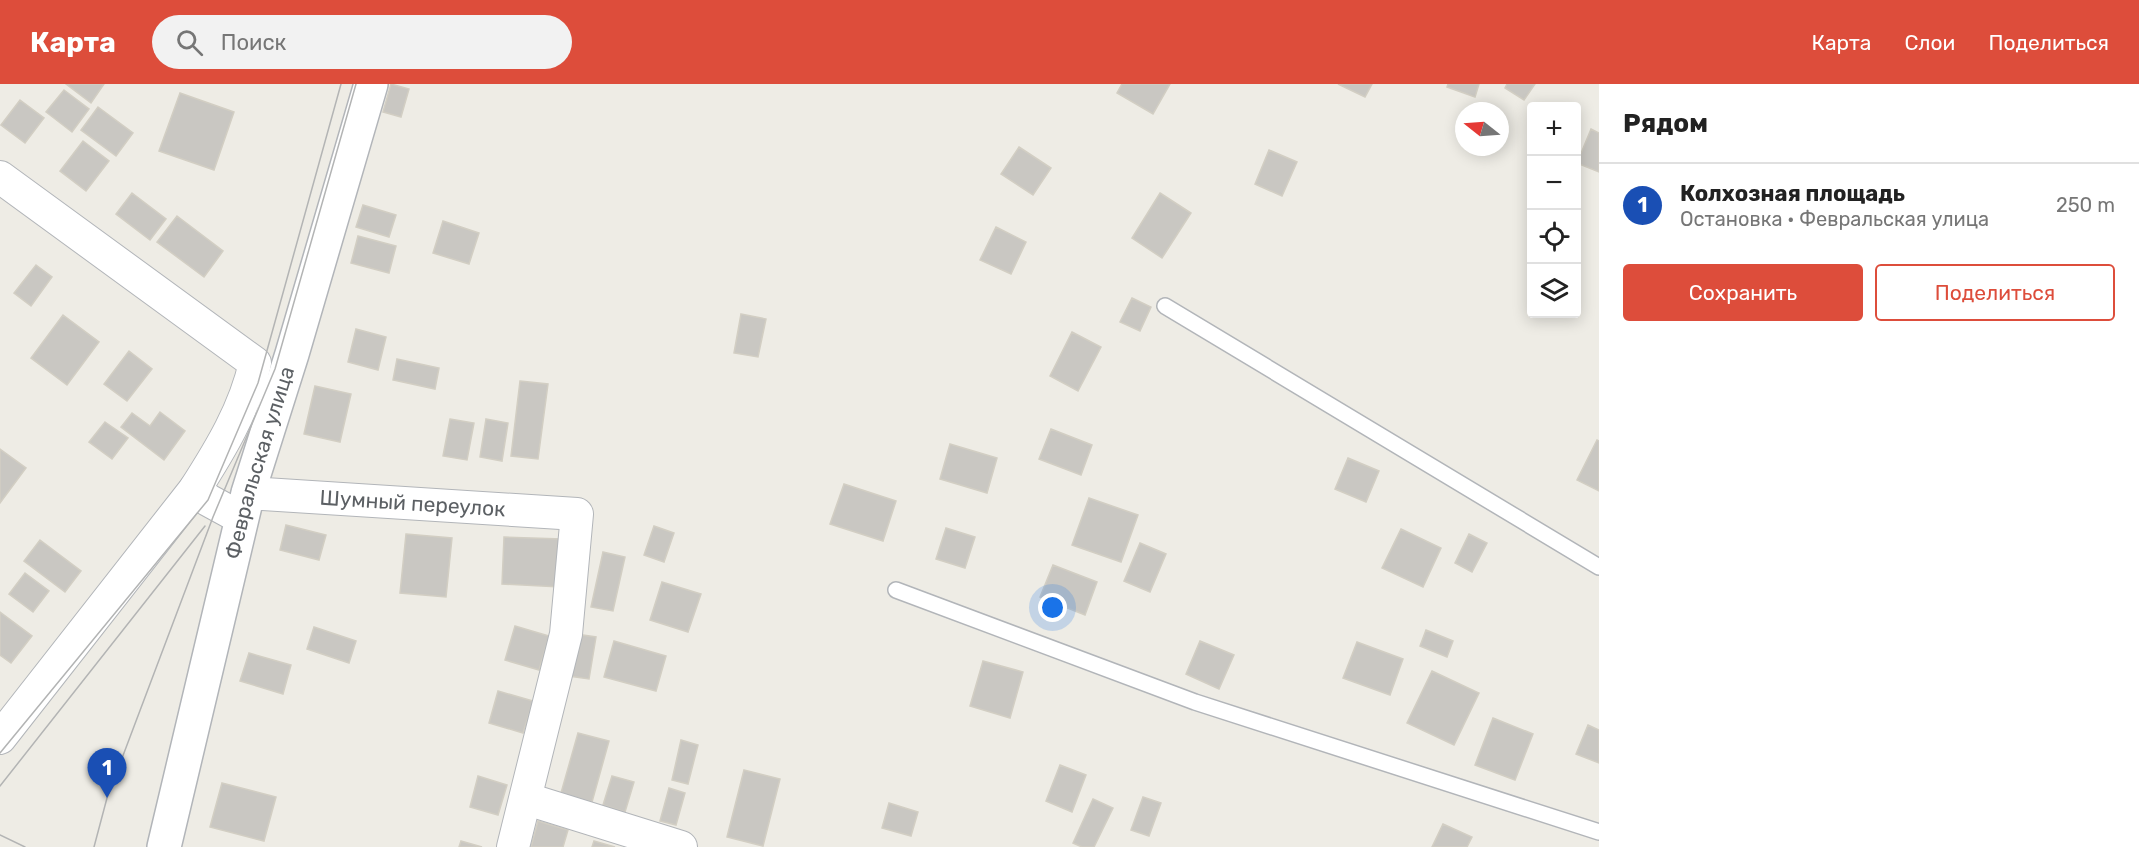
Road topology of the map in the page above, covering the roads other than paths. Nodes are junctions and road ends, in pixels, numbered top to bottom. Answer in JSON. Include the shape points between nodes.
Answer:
{"nodes":[{"id":1,"x":371,"y":84,"type":"edge"},
{"id":2,"x":0,"y":177,"type":"edge"},
{"id":3,"x":1165,"y":306,"type":"dead end"},
{"id":4,"x":195,"y":489,"type":"junction"},
{"id":5,"x":245,"y":505,"type":"junction"},
{"id":6,"x":1599,"y":567,"type":"edge"},
{"id":7,"x":896,"y":590,"type":"dead end"},
{"id":8,"x":0,"y":738,"type":"edge"},
{"id":9,"x":527,"y":800,"type":"junction"},
{"id":10,"x":1599,"y":832,"type":"edge"},
{"id":11,"x":164,"y":847,"type":"edge"},
{"id":12,"x":513,"y":847,"type":"edge"},
{"id":13,"x":681,"y":847,"type":"edge"}],
"edges":[{"from":1,"to":5,"type":"street","name":"Февральская улица"},
{"from":2,"to":4,"type":"street","name":"Февральская улица","via":[[255,363],[250,389]]},
{"from":3,"to":6,"type":"lane"},
{"from":4,"to":5,"type":"street","via":[[208,500]]},
{"from":4,"to":8,"type":"street","name":"Февральская улица"},
{"from":5,"to":9,"type":"street","name":"Шумный переулок","via":[[577,514],[566,634]]},
{"from":5,"to":11,"type":"street","name":"Февральская улица"},
{"from":7,"to":10,"type":"lane","via":[[1195,702]]},
{"from":9,"to":12,"type":"street"},
{"from":9,"to":13,"type":"street"}]}
